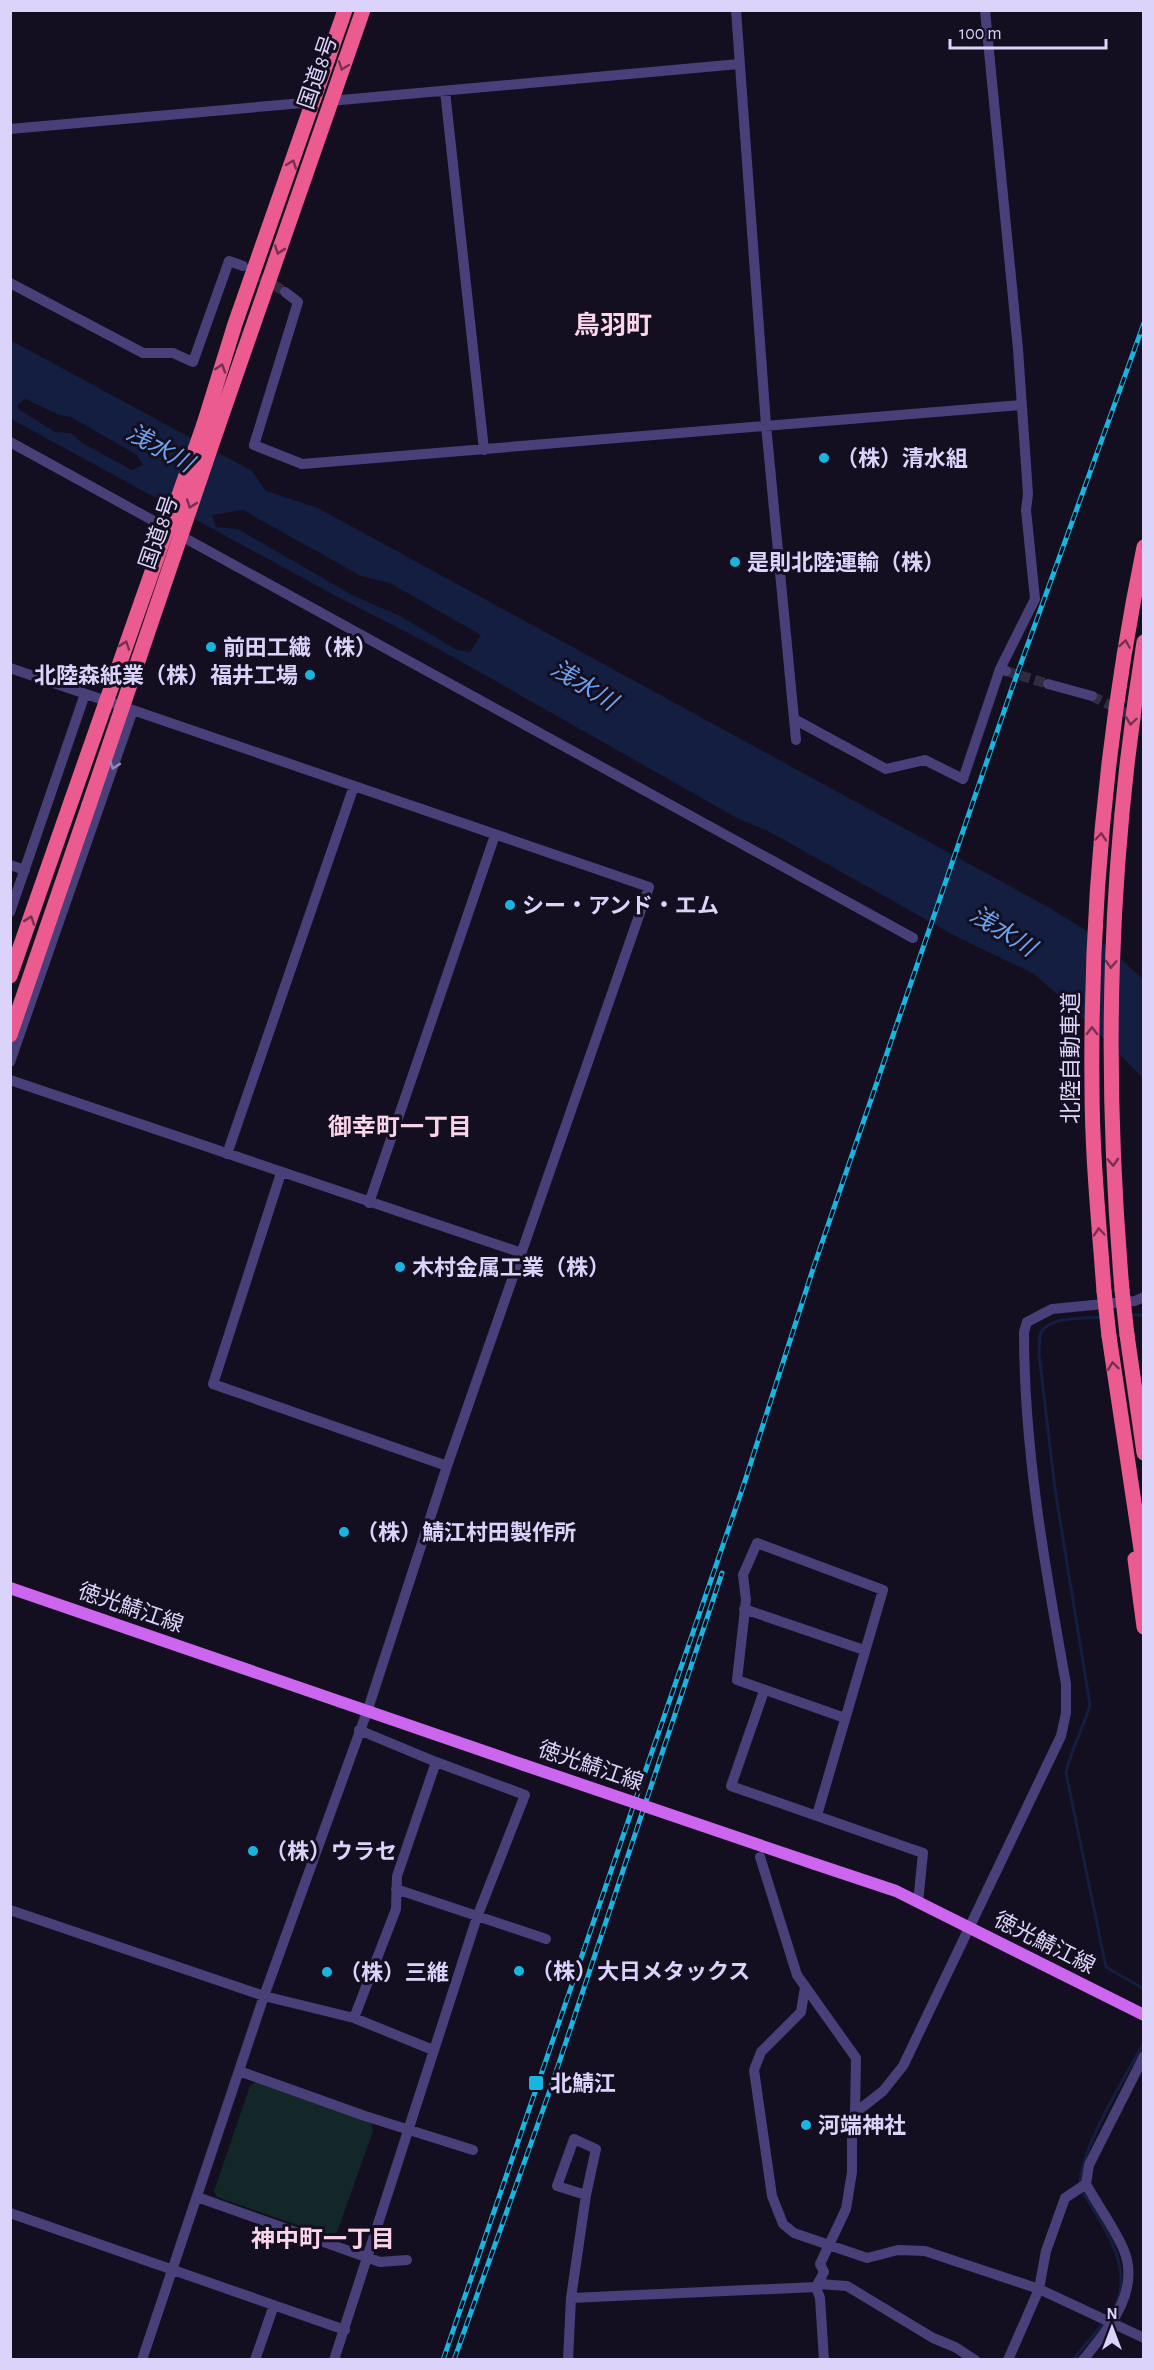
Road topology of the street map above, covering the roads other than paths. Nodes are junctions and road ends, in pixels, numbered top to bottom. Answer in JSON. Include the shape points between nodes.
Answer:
{"nodes":[{"id":1,"x":345,"y":10,"type":"edge"},
{"id":2,"x":363,"y":10,"type":"edge"},
{"id":3,"x":985,"y":10,"type":"edge"},
{"id":4,"x":737,"y":11,"type":"edge"},
{"id":5,"x":739,"y":64,"type":"junction"},
{"id":6,"x":445,"y":91,"type":"junction"},
{"id":7,"x":330,"y":101,"type":"junction"},
{"id":8,"x":314,"y":102,"type":"junction"},
{"id":9,"x":10,"y":129,"type":"edge"},
{"id":10,"x":243,"y":266,"type":"dead end"},
{"id":11,"x":10,"y":283,"type":"edge"},
{"id":12,"x":285,"y":292,"type":"tunnel mouth"},
{"id":13,"x":1021,"y":405,"type":"junction"},
{"id":14,"x":766,"y":425,"type":"junction"},
{"id":15,"x":210,"y":426,"type":"junction"},
{"id":16,"x":10,"y":442,"type":"edge"},
{"id":17,"x":484,"y":450,"type":"junction"},
{"id":18,"x":1143,"y":548,"type":"edge"},
{"id":19,"x":1143,"y":642,"type":"edge"},
{"id":20,"x":10,"y":668,"type":"edge"},
{"id":21,"x":1048,"y":684,"type":"tunnel mouth"},
{"id":22,"x":85,"y":694,"type":"junction"},
{"id":23,"x":1092,"y":696,"type":"tunnel mouth"},
{"id":24,"x":133,"y":710,"type":"junction"},
{"id":25,"x":794,"y":719,"type":"junction"},
{"id":26,"x":796,"y":740,"type":"dead end"},
{"id":27,"x":354,"y":786,"type":"junction"},
{"id":28,"x":495,"y":835,"type":"junction"},
{"id":29,"x":10,"y":865,"type":"edge"},
{"id":30,"x":25,"y":870,"type":"junction"},
{"id":31,"x":10,"y":912,"type":"edge"},
{"id":32,"x":913,"y":938,"type":"dead end"},
{"id":33,"x":10,"y":976,"type":"edge"},
{"id":34,"x":10,"y":1035,"type":"edge"},
{"id":35,"x":10,"y":1062,"type":"edge"},
{"id":36,"x":10,"y":1080,"type":"edge"},
{"id":37,"x":227,"y":1154,"type":"junction"},
{"id":38,"x":281,"y":1173,"type":"junction"},
{"id":39,"x":369,"y":1203,"type":"junction"},
{"id":40,"x":522,"y":1253,"type":"junction"},
{"id":41,"x":1143,"y":1297,"type":"edge"},
{"id":42,"x":1136,"y":1398,"type":"junction"},
{"id":43,"x":1117,"y":1400,"type":"junction"},
{"id":44,"x":1143,"y":1432,"type":"edge"},
{"id":45,"x":1143,"y":1454,"type":"edge"},
{"id":46,"x":447,"y":1466,"type":"junction"},
{"id":47,"x":1143,"y":1569,"type":"edge"},
{"id":48,"x":10,"y":1588,"type":"edge"},
{"id":49,"x":744,"y":1609,"type":"junction"},
{"id":50,"x":1143,"y":1627,"type":"edge"},
{"id":51,"x":864,"y":1650,"type":"junction"},
{"id":52,"x":764,"y":1691,"type":"junction"},
{"id":53,"x":368,"y":1709,"type":"junction"},
{"id":54,"x":845,"y":1718,"type":"junction"},
{"id":55,"x":359,"y":1730,"type":"junction"},
{"id":56,"x":436,"y":1762,"type":"junction"},
{"id":57,"x":816,"y":1815,"type":"junction"},
{"id":58,"x":760,"y":1857,"type":"dead end"},
{"id":59,"x":396,"y":1889,"type":"junction"},
{"id":60,"x":918,"y":1903,"type":"junction"},
{"id":61,"x":10,"y":1910,"type":"edge"},
{"id":62,"x":477,"y":1917,"type":"junction"},
{"id":63,"x":970,"y":1928,"type":"junction"},
{"id":64,"x":546,"y":1939,"type":"dead end"},
{"id":65,"x":805,"y":1987,"type":"junction"},
{"id":66,"x":264,"y":1996,"type":"junction"},
{"id":67,"x":1143,"y":2015,"type":"edge"},
{"id":68,"x":354,"y":2018,"type":"junction"},
{"id":69,"x":433,"y":2050,"type":"junction"},
{"id":70,"x":1143,"y":2056,"type":"edge"},
{"id":71,"x":239,"y":2071,"type":"junction"},
{"id":72,"x":855,"y":2113,"type":"junction"},
{"id":73,"x":408,"y":2130,"type":"junction"},
{"id":74,"x":473,"y":2150,"type":"dead end"},
{"id":75,"x":1086,"y":2184,"type":"junction"},
{"id":76,"x":586,"y":2195,"type":"junction"},
{"id":77,"x":198,"y":2197,"type":"junction"},
{"id":78,"x":10,"y":2213,"type":"edge"},
{"id":79,"x":829,"y":2245,"type":"junction"},
{"id":80,"x":367,"y":2256,"type":"junction"},
{"id":81,"x":407,"y":2260,"type":"dead end"},
{"id":82,"x":173,"y":2269,"type":"junction"},
{"id":83,"x":818,"y":2285,"type":"junction"},
{"id":84,"x":1039,"y":2289,"type":"junction"},
{"id":85,"x":571,"y":2298,"type":"junction"},
{"id":86,"x":274,"y":2305,"type":"junction"},
{"id":87,"x":1113,"y":2322,"type":"junction"},
{"id":88,"x":345,"y":2330,"type":"junction"},
{"id":89,"x":1143,"y":2338,"type":"edge"},
{"id":90,"x":142,"y":2360,"type":"edge"},
{"id":91,"x":255,"y":2360,"type":"edge"},
{"id":92,"x":334,"y":2360,"type":"edge"},
{"id":93,"x":568,"y":2360,"type":"edge"},
{"id":94,"x":824,"y":2360,"type":"edge"},
{"id":95,"x":975,"y":2360,"type":"edge"},
{"id":96,"x":1008,"y":2360,"type":"edge"},
{"id":97,"x":1083,"y":2360,"type":"edge"}],
"edges":[{"from":1,"to":8,"type":"highway","name":"国道8号"},
{"from":2,"to":7,"type":"highway","name":"国道8号","one_way":true},
{"from":3,"to":13,"type":"street"},
{"from":4,"to":5,"type":"street"},
{"from":5,"to":6,"type":"street"},
{"from":5,"to":14,"type":"street"},
{"from":6,"to":7,"type":"street"},
{"from":6,"to":17,"type":"street"},
{"from":7,"to":15,"type":"highway","name":"国道8号","one_way":true},
{"from":8,"to":9,"type":"street"},
{"from":15,"to":8,"type":"highway","name":"国道8号","one_way":true,"via":[[235,324]]},
{"from":10,"to":11,"type":"street","via":[[229,261],[193,362],[173,353],[143,353]]},
{"from":12,"to":17,"type":"street","via":[[298,302],[254,445],[302,464]]},
{"from":13,"to":14,"type":"street"},
{"from":13,"to":25,"type":"street","via":[[1035,599],[1003,670],[963,779],[925,760],[886,769]]},
{"from":14,"to":17,"type":"street"},
{"from":14,"to":25,"type":"street"},
{"from":33,"to":15,"type":"highway","name":"国道8号","one_way":true,"bridge":true},
{"from":15,"to":34,"type":"highway","name":"国道8号","one_way":true,"bridge":true,"via":[[89,805]]},
{"from":16,"to":32,"type":"street"},
{"from":43,"to":18,"type":"highway","name":"北陸自動車道","one_way":true,"bridge":true,"via":[[1104,1291],[1092,1090],[1096,895],[1114,715]]},
{"from":19,"to":42,"type":"highway","name":"北陸自動車道","one_way":true,"bridge":true,"via":[[1113,906],[1110,1104],[1122,1290]]},
{"from":20,"to":22,"type":"street"},
{"from":21,"to":23,"type":"street"},
{"from":22,"to":24,"type":"street"},
{"from":22,"to":30,"type":"street"},
{"from":24,"to":27,"type":"street"},
{"from":24,"to":35,"type":"street","one_way":true},
{"from":25,"to":26,"type":"street"},
{"from":27,"to":28,"type":"street"},
{"from":27,"to":37,"type":"street"},
{"from":28,"to":39,"type":"street"},
{"from":28,"to":40,"type":"street","via":[[649,887]]},
{"from":29,"to":30,"type":"street"},
{"from":30,"to":31,"type":"street"},
{"from":36,"to":37,"type":"street"},
{"from":37,"to":38,"type":"street"},
{"from":38,"to":39,"type":"street"},
{"from":38,"to":46,"type":"street","via":[[213,1384]]},
{"from":39,"to":40,"type":"street"},
{"from":40,"to":46,"type":"street"},
{"from":41,"to":63,"type":"street","via":[[1052,1310],[1027,1322],[1024,1332],[1030,1462],[1066,1684],[1066,1713],[1061,1736]]},
{"from":42,"to":44,"type":"highway"},
{"from":42,"to":45,"type":"highway","name":"北陸自動車道"},
{"from":43,"to":47,"type":"highway","name":"北陸自動車道"},
{"from":43,"to":50,"type":"highway"},
{"from":46,"to":53,"type":"street"},
{"from":48,"to":53,"type":"main road","name":"徳光鯖江線"},
{"from":49,"to":51,"type":"street"},
{"from":49,"to":51,"type":"street","via":[[743,1575],[757,1543],[883,1590]]},
{"from":49,"to":52,"type":"street","via":[[737,1680]]},
{"from":51,"to":54,"type":"street"},
{"from":52,"to":54,"type":"street"},
{"from":52,"to":57,"type":"street","via":[[731,1786]]},
{"from":53,"to":55,"type":"street"},
{"from":53,"to":60,"type":"main road","name":"徳光鯖江線","bridge":true,"via":[[896,1892]]},
{"from":54,"to":57,"type":"street"},
{"from":55,"to":56,"type":"street"},
{"from":55,"to":66,"type":"street"},
{"from":56,"to":59,"type":"street"},
{"from":56,"to":62,"type":"street","via":[[525,1795]]},
{"from":57,"to":60,"type":"street","via":[[923,1853]]},
{"from":58,"to":65,"type":"street","via":[[797,1975]]},
{"from":59,"to":62,"type":"street"},
{"from":59,"to":68,"type":"street","via":[[396,1909]]},
{"from":60,"to":63,"type":"main road","name":"徳光鯖江線"},
{"from":61,"to":66,"type":"street"},
{"from":62,"to":64,"type":"street"},
{"from":62,"to":69,"type":"street"},
{"from":63,"to":67,"type":"main road","name":"徳光鯖江線"},
{"from":63,"to":72,"type":"street","via":[[903,2066],[883,2091]]},
{"from":65,"to":72,"type":"street","via":[[856,2058]]},
{"from":65,"to":79,"type":"street","via":[[801,2012],[761,2052],[754,2070],[772,2196],[783,2224],[794,2233]]},
{"from":66,"to":68,"type":"street"},
{"from":66,"to":71,"type":"street"},
{"from":68,"to":69,"type":"street"},
{"from":69,"to":73,"type":"street"},
{"from":70,"to":75,"type":"street","via":[[1089,2165]]},
{"from":71,"to":73,"type":"street"},
{"from":71,"to":77,"type":"street"},
{"from":72,"to":79,"type":"street","via":[[846,2209]]},
{"from":73,"to":74,"type":"street"},
{"from":73,"to":80,"type":"street"},
{"from":75,"to":84,"type":"street","via":[[1065,2198],[1046,2251]]},
{"from":75,"to":87,"type":"street","via":[[1127,2262],[1123,2304]]},
{"from":76,"to":76,"type":"street","via":[[596,2149],[574,2139],[557,2186]]},
{"from":76,"to":85,"type":"street"},
{"from":77,"to":80,"type":"street"},
{"from":77,"to":82,"type":"street"},
{"from":78,"to":82,"type":"street"},
{"from":79,"to":83,"type":"street","via":[[820,2264],[824,2272]]},
{"from":79,"to":84,"type":"street","via":[[867,2258],[898,2250],[925,2251]]},
{"from":80,"to":81,"type":"street","via":[[380,2262]]},
{"from":80,"to":88,"type":"street"},
{"from":82,"to":86,"type":"street"},
{"from":82,"to":90,"type":"street"},
{"from":83,"to":85,"type":"street"},
{"from":83,"to":94,"type":"street"},
{"from":83,"to":95,"type":"street","via":[[847,2286]]},
{"from":84,"to":87,"type":"street"},
{"from":84,"to":96,"type":"street"},
{"from":85,"to":93,"type":"street"},
{"from":86,"to":88,"type":"street"},
{"from":86,"to":91,"type":"street"},
{"from":87,"to":89,"type":"street"},
{"from":87,"to":97,"type":"street"},
{"from":88,"to":92,"type":"street"}]}
